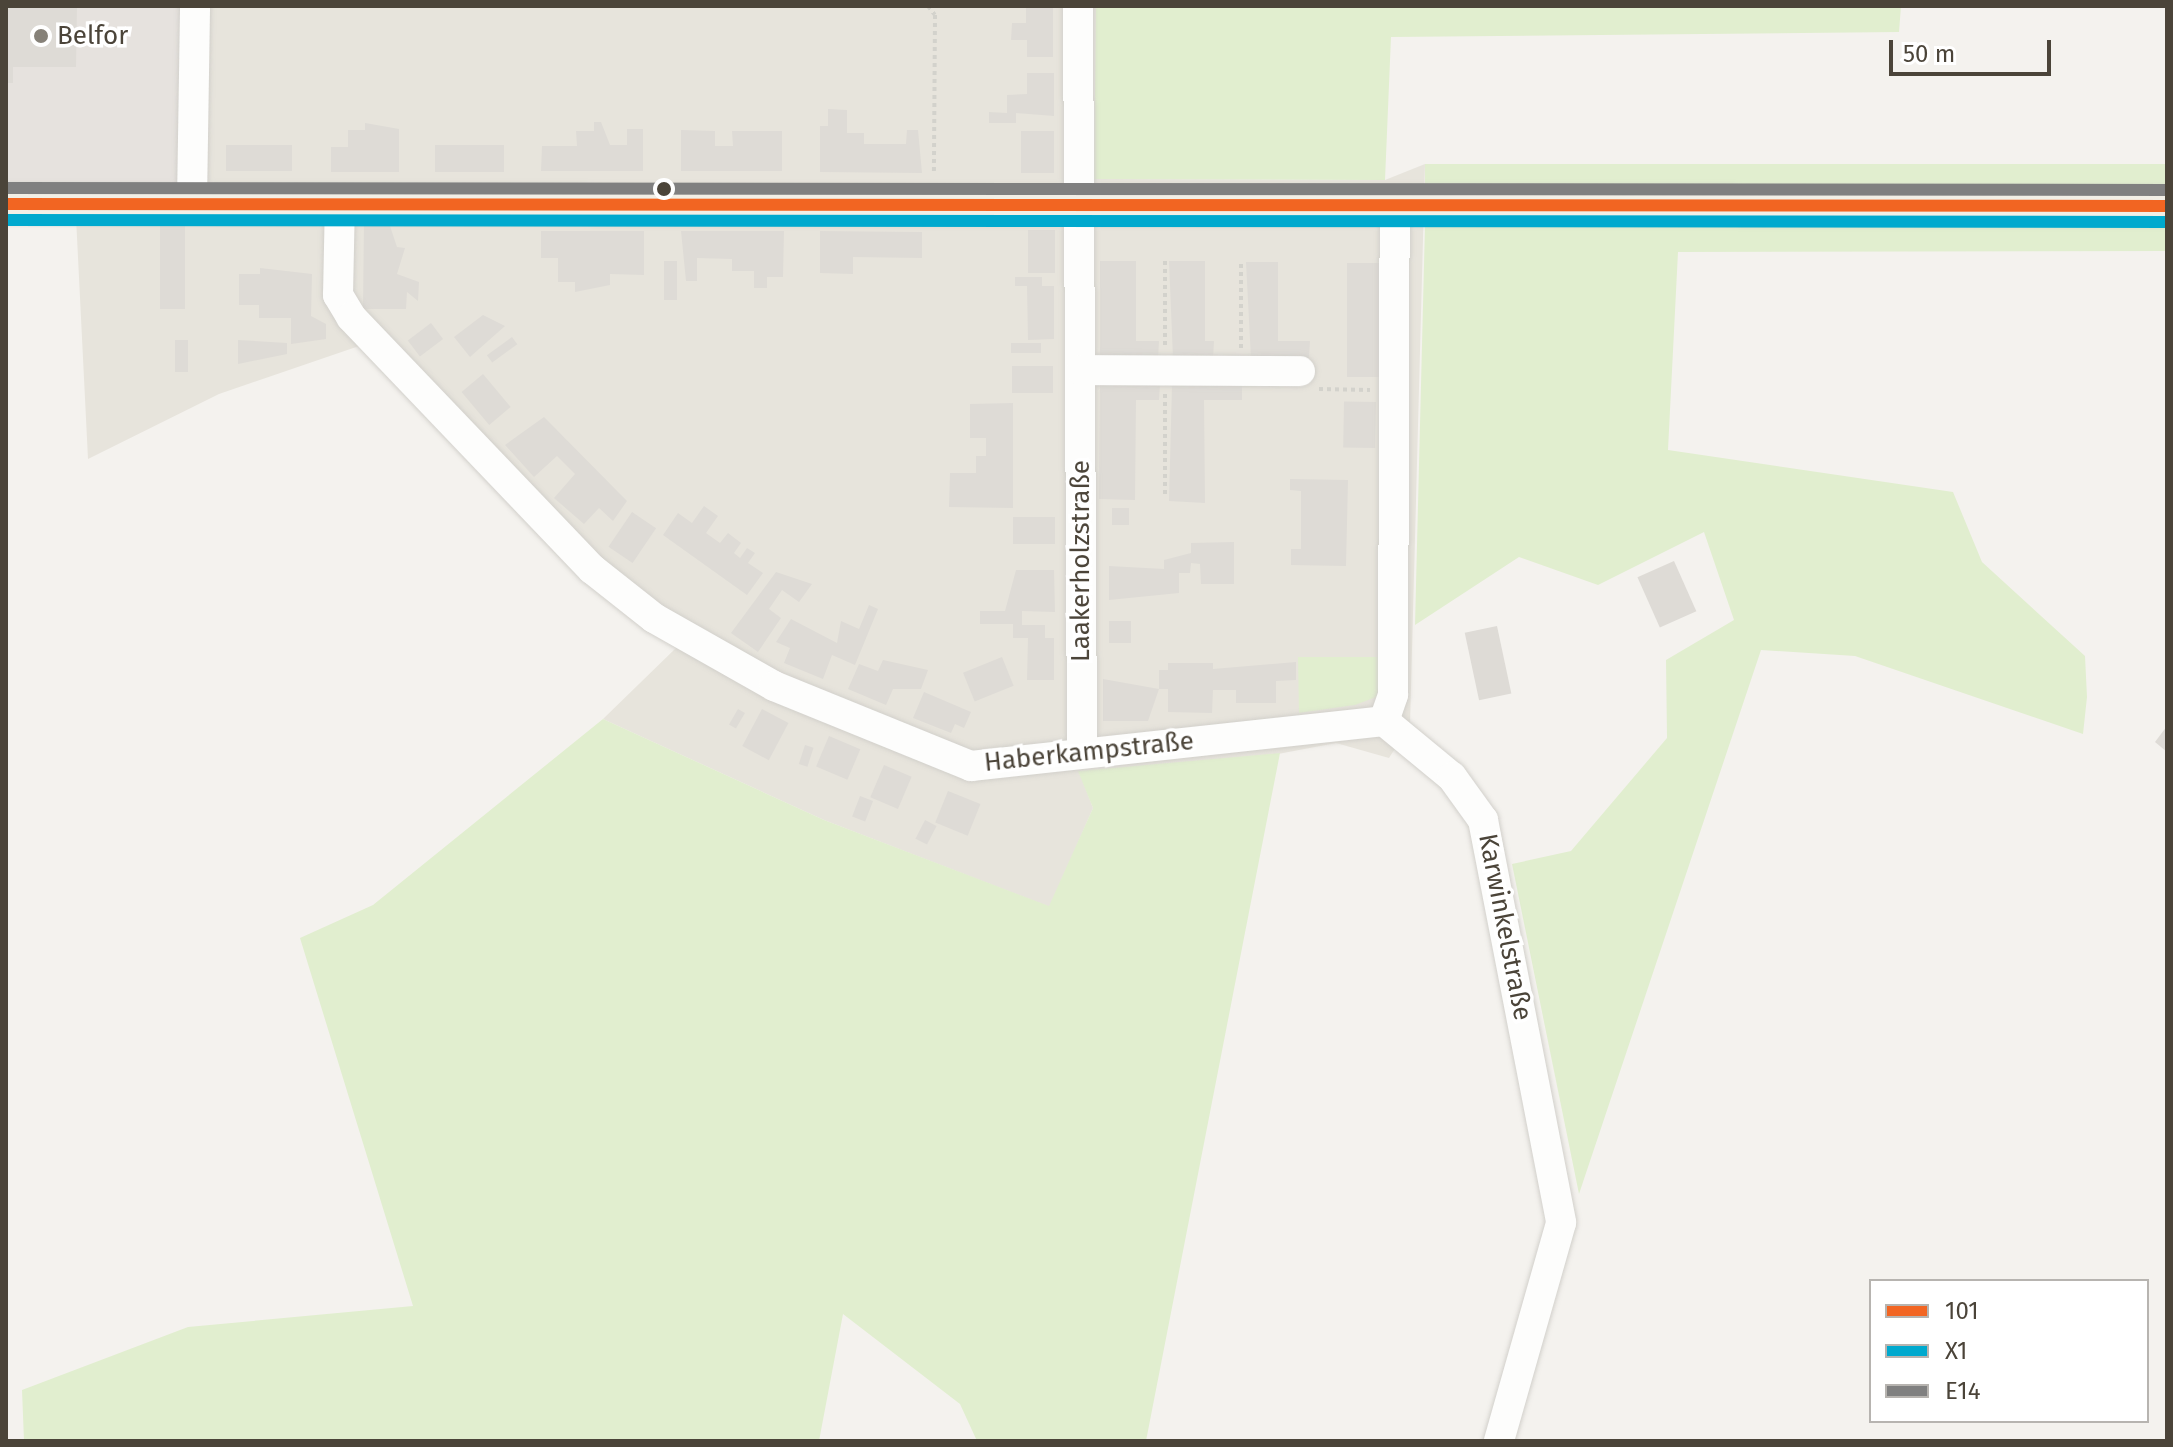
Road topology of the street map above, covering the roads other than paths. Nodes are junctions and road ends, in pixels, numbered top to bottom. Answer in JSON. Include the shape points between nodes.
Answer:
{"nodes":[{"id":1,"x":195,"y":6,"type":"edge"},
{"id":2,"x":1078,"y":6,"type":"edge"},
{"id":3,"x":340,"y":200,"type":"junction"},
{"id":4,"x":192,"y":201,"type":"junction"},
{"id":5,"x":1079,"y":203,"type":"junction"},
{"id":6,"x":6,"y":204,"type":"edge"},
{"id":7,"x":1395,"y":204,"type":"junction"},
{"id":8,"x":2167,"y":206,"type":"edge"},
{"id":9,"x":1081,"y":370,"type":"junction"},
{"id":10,"x":1300,"y":371,"type":"road end"},
{"id":11,"x":1384,"y":721,"type":"junction"},
{"id":12,"x":1082,"y":753,"type":"junction"},
{"id":13,"x":1499,"y":1441,"type":"edge"}],
"edges":[{"from":1,"to":4,"type":"street"},
{"from":2,"to":5,"type":"street","name":"Laakerholzstraße"},
{"from":3,"to":4,"type":"main road"},
{"from":3,"to":5,"type":"main road"},
{"from":3,"to":12,"type":"street","name":"Haberkampstraße","via":[[338,295],[351,317],[536,516],[654,618],[774,686],[961,762],[1003,765]]},
{"from":4,"to":6,"type":"main road"},
{"from":5,"to":7,"type":"main road"},
{"from":5,"to":9,"type":"street","name":"Laakerholzstraße"},
{"from":7,"to":8,"type":"main road"},
{"from":7,"to":11,"type":"street","via":[[1393,695]]},
{"from":9,"to":10,"type":"street"},
{"from":9,"to":12,"type":"street","name":"Laakerholzstraße"},
{"from":11,"to":12,"type":"street","name":"Haberkampstraße"},
{"from":11,"to":13,"type":"street","name":"Karwinkelstraße","via":[[1452,777],[1483,820],[1561,1223]]}]}
